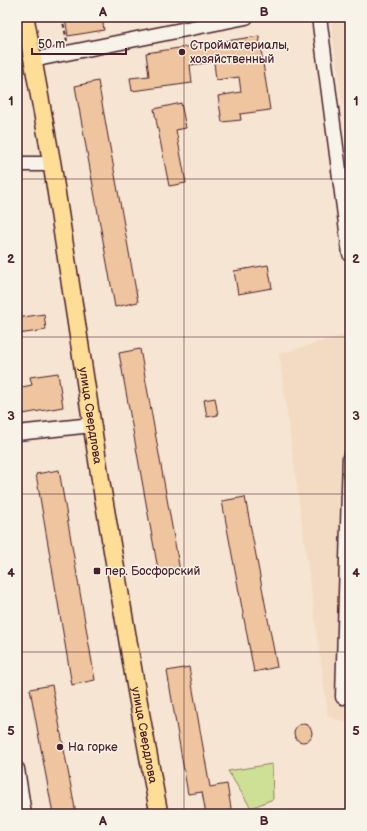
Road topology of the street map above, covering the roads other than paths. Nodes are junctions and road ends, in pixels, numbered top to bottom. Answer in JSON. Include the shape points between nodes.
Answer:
{"nodes":[{"id":1,"x":25,"y":17,"type":"edge"},
{"id":2,"x":246,"y":17,"type":"edge"},
{"id":3,"x":319,"y":17,"type":"edge"},
{"id":4,"x":32,"y":60,"type":"junction"},
{"id":5,"x":17,"y":164,"type":"edge"},
{"id":6,"x":52,"y":164,"type":"junction"},
{"id":7,"x":350,"y":254,"type":"edge"},
{"id":8,"x":92,"y":425,"type":"junction"},
{"id":9,"x":17,"y":433,"type":"edge"},
{"id":10,"x":350,"y":457,"type":"edge"},
{"id":11,"x":343,"y":697,"type":"dead end"},
{"id":12,"x":17,"y":769,"type":"edge"},
{"id":13,"x":24,"y":814,"type":"edge"},
{"id":14,"x":159,"y":814,"type":"edge"}],
"edges":[{"from":1,"to":4,"type":"main road","name":"улица Свердлова"},
{"from":2,"to":4,"type":"street"},
{"from":3,"to":7,"type":"street"},
{"from":4,"to":6,"type":"main road","name":"улица Свердлова"},
{"from":5,"to":6,"type":"street"},
{"from":6,"to":8,"type":"main road","name":"улица Свердлова"},
{"from":8,"to":9,"type":"street"},
{"from":8,"to":14,"type":"main road","name":"улица Свердлова"},
{"from":10,"to":11,"type":"street"},
{"from":12,"to":13,"type":"street"}]}
